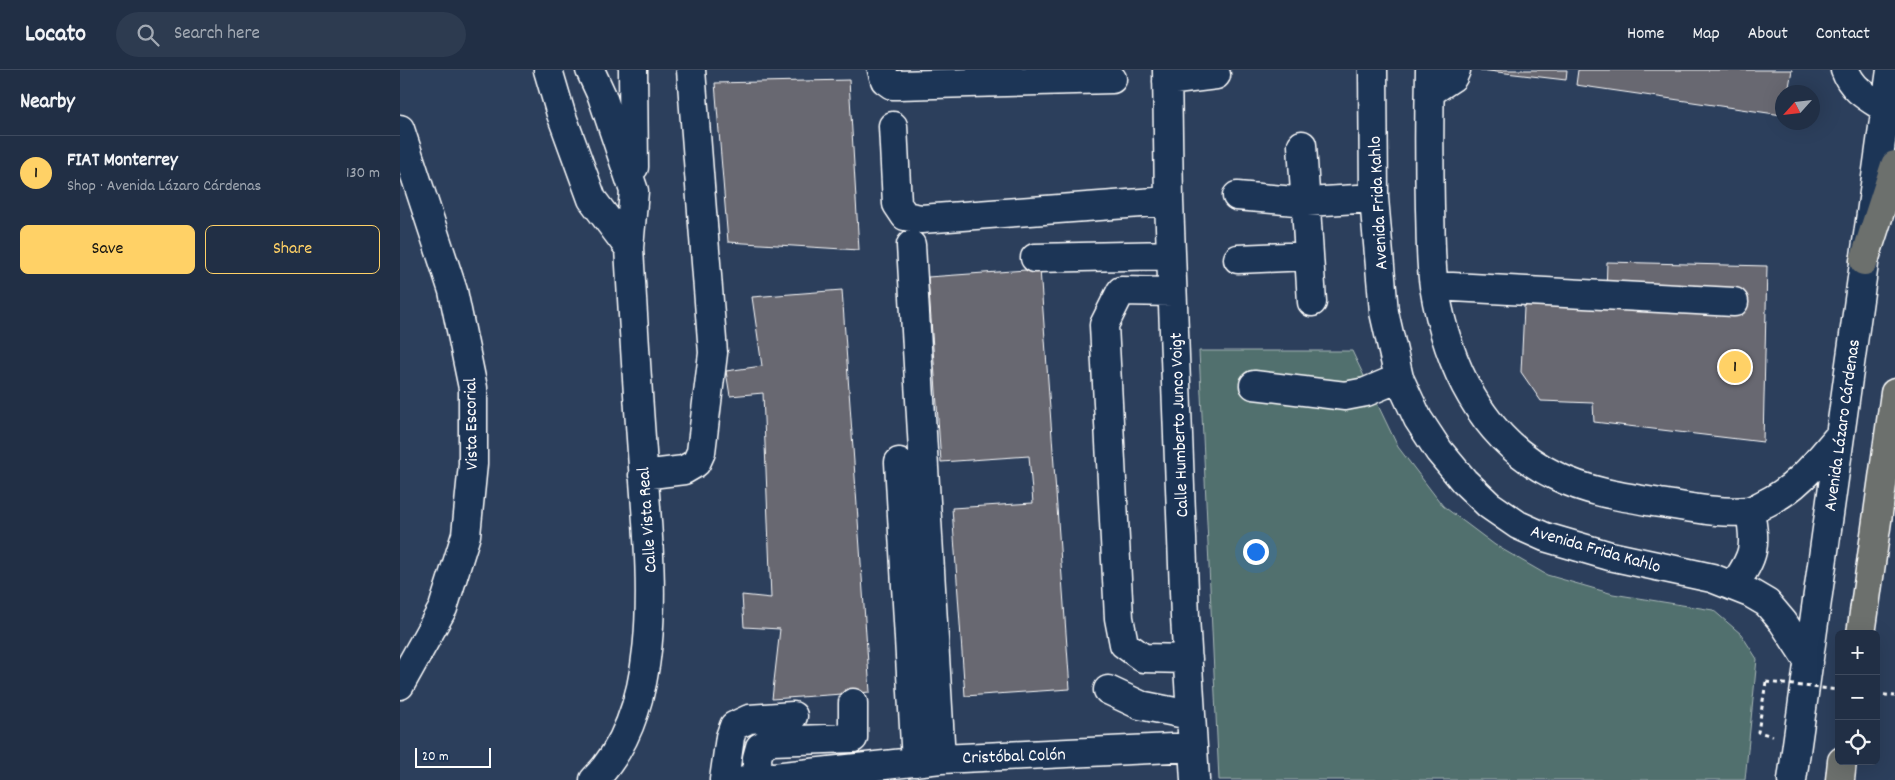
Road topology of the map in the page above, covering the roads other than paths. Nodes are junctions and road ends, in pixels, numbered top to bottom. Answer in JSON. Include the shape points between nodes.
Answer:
{"nodes":[{"id":1,"x":548,"y":70,"type":"edge"},
{"id":2,"x":590,"y":70,"type":"edge"},
{"id":3,"x":633,"y":70,"type":"edge"},
{"id":4,"x":691,"y":70,"type":"edge"},
{"id":5,"x":882,"y":70,"type":"edge"},
{"id":6,"x":1373,"y":70,"type":"edge"},
{"id":7,"x":1456,"y":70,"type":"edge"},
{"id":8,"x":1844,"y":70,"type":"edge"},
{"id":9,"x":1891,"y":70,"type":"edge"},
{"id":10,"x":1167,"y":75,"type":"edge"},
{"id":11,"x":1216,"y":75,"type":"dead end"},
{"id":12,"x":1112,"y":79,"type":"dead end"},
{"id":13,"x":1430,"y":81,"type":"edge"},
{"id":14,"x":1886,"y":109,"type":"junction"},
{"id":15,"x":893,"y":126,"type":"dead end"},
{"id":16,"x":400,"y":129,"type":"edge"},
{"id":17,"x":1302,"y":145,"type":"dead end"},
{"id":18,"x":1895,"y":165,"type":"edge"},
{"id":19,"x":634,"y":191,"type":"junction"},
{"id":20,"x":1237,"y":196,"type":"dead end"},
{"id":21,"x":1374,"y":198,"type":"junction"},
{"id":22,"x":1169,"y":201,"type":"junction"},
{"id":23,"x":1306,"y":202,"type":"junction"},
{"id":24,"x":910,"y":245,"type":"dead end"},
{"id":25,"x":629,"y":248,"type":"junction"},
{"id":26,"x":1171,"y":255,"type":"junction"},
{"id":27,"x":1309,"y":256,"type":"junction"},
{"id":28,"x":1035,"y":258,"type":"dead end"},
{"id":29,"x":1238,"y":260,"type":"dead end"},
{"id":30,"x":1864,"y":261,"type":"junction"},
{"id":31,"x":1434,"y":286,"type":"junction"},
{"id":32,"x":1172,"y":292,"type":"junction"},
{"id":33,"x":1312,"y":302,"type":"dead end"},
{"id":34,"x":1734,"y":302,"type":"dead end"},
{"id":35,"x":1399,"y":378,"type":"junction"},
{"id":36,"x":1254,"y":384,"type":"dead end"},
{"id":37,"x":1895,"y":393,"type":"edge"},
{"id":38,"x":1839,"y":436,"type":"junction"},
{"id":39,"x":898,"y":462,"type":"dead end"},
{"id":40,"x":643,"y":475,"type":"junction"},
{"id":41,"x":1750,"y":511,"type":"junction"},
{"id":42,"x":1734,"y":585,"type":"junction"},
{"id":43,"x":1862,"y":630,"type":"edge"},
{"id":44,"x":1188,"y":659,"type":"junction"},
{"id":45,"x":1809,"y":662,"type":"junction"},
{"id":46,"x":400,"y":685,"type":"edge"},
{"id":47,"x":1108,"y":690,"type":"dead end"},
{"id":48,"x":853,"y":703,"type":"dead end"},
{"id":49,"x":1190,"y":715,"type":"junction"},
{"id":50,"x":793,"y":716,"type":"dead end"},
{"id":51,"x":1193,"y":747,"type":"junction"},
{"id":52,"x":1163,"y":749,"type":"junction"},
{"id":53,"x":929,"y":760,"type":"junction"},
{"id":54,"x":1842,"y":765,"type":"edge"},
{"id":55,"x":752,"y":779,"type":"edge"},
{"id":56,"x":594,"y":780,"type":"edge"},
{"id":57,"x":724,"y":780,"type":"edge"},
{"id":58,"x":1178,"y":780,"type":"edge"},
{"id":59,"x":1195,"y":780,"type":"edge"},
{"id":60,"x":1792,"y":780,"type":"edge"},
{"id":61,"x":1840,"y":780,"type":"edge"}],
"edges":[{"from":1,"to":25,"type":"street","via":[[592,199]]},
{"from":2,"to":19,"type":"street","name":"Calle Vista Real"},
{"from":3,"to":19,"type":"street"},
{"from":4,"to":40,"type":"street","via":[[714,353],[701,452],[696,463],[684,470]]},
{"from":5,"to":12,"type":"street","via":[[885,80],[898,86]]},
{"from":6,"to":21,"type":"street","name":"Avenida Frida Kahlo"},
{"from":7,"to":13,"type":"street","via":[[1453,77]]},
{"from":8,"to":14,"type":"street","via":[[1856,89]]},
{"from":9,"to":14,"type":"street","name":"Avenida Lázaro Cárdenas"},
{"from":10,"to":11,"type":"street"},
{"from":10,"to":22,"type":"street","name":"Calle Humberto Junco Voigt"},
{"from":13,"to":31,"type":"street"},
{"from":14,"to":30,"type":"street","name":"Avenida Lázaro Cárdenas"},
{"from":15,"to":22,"type":"street","via":[[897,204],[905,216],[921,219]]},
{"from":16,"to":46,"type":"street","name":"Vista Escorial","via":[[453,291],[473,388],[473,464],[466,535],[443,608]]},
{"from":17,"to":23,"type":"street"},
{"from":18,"to":30,"type":"highway"},
{"from":19,"to":25,"type":"street","name":"Calle Vista Real"},
{"from":20,"to":23,"type":"street"},
{"from":21,"to":23,"type":"street"},
{"from":21,"to":35,"type":"street","name":"Avenida Frida Kahlo","via":[[1384,312]]},
{"from":22,"to":26,"type":"street","name":"Calle Humberto Junco Voigt"},
{"from":23,"to":27,"type":"street"},
{"from":24,"to":53,"type":"street"},
{"from":25,"to":40,"type":"street","name":"Calle Vista Real"},
{"from":26,"to":28,"type":"street"},
{"from":26,"to":32,"type":"street","name":"Calle Humberto Junco Voigt"},
{"from":27,"to":29,"type":"street"},
{"from":27,"to":33,"type":"street"},
{"from":30,"to":38,"type":"street","name":"Avenida Lázaro Cárdenas"},
{"from":31,"to":34,"type":"street"},
{"from":31,"to":41,"type":"street","via":[[1451,355],[1466,390],[1486,420],[1528,460],[1582,487],[1619,496],[1714,511]]},
{"from":32,"to":44,"type":"street","name":"Calle Humberto Junco Voigt"},
{"from":32,"to":44,"type":"street","via":[[1121,291],[1104,325],[1119,618],[1124,644],[1144,658]]},
{"from":35,"to":36,"type":"street","via":[[1366,392],[1345,396]]},
{"from":35,"to":42,"type":"street","name":"Avenida Frida Kahlo","via":[[1418,419],[1439,451],[1489,505],[1518,525],[1545,537],[1610,556]]},
{"from":37,"to":43,"type":"highway"},
{"from":38,"to":41,"type":"street","via":[[1791,488]]},
{"from":38,"to":45,"type":"street","name":"Avenida Lázaro Cárdenas"},
{"from":39,"to":53,"type":"street"},
{"from":40,"to":56,"type":"street","name":"Calle Vista Real","via":[[650,592],[648,653],[639,696],[626,733],[604,770]]},
{"from":41,"to":42,"type":"street","via":[[1754,547]]},
{"from":42,"to":45,"type":"street","name":"Avenida Frida Kahlo","via":[[1767,604]]},
{"from":44,"to":49,"type":"street","name":"Calle Humberto Junco Voigt"},
{"from":45,"to":60,"type":"street","name":"Avenida Lázaro Cárdenas"},
{"from":47,"to":49,"type":"street","via":[[1140,705]]},
{"from":48,"to":55,"type":"street","via":[[853,738],[772,742],[760,747]]},
{"from":49,"to":51,"type":"street","name":"Calle Humberto Junco Voigt"},
{"from":50,"to":57,"type":"street","via":[[749,719],[734,726]]},
{"from":51,"to":52,"type":"street","name":"Cristóbal Colón"},
{"from":51,"to":59,"type":"street","name":"Calle Humberto Junco Voigt"},
{"from":52,"to":53,"type":"street","name":"Cristóbal Colón"},
{"from":52,"to":58,"type":"street"},
{"from":53,"to":55,"type":"street","name":"Cristóbal Colón"},
{"from":54,"to":61,"type":"highway"}]}
